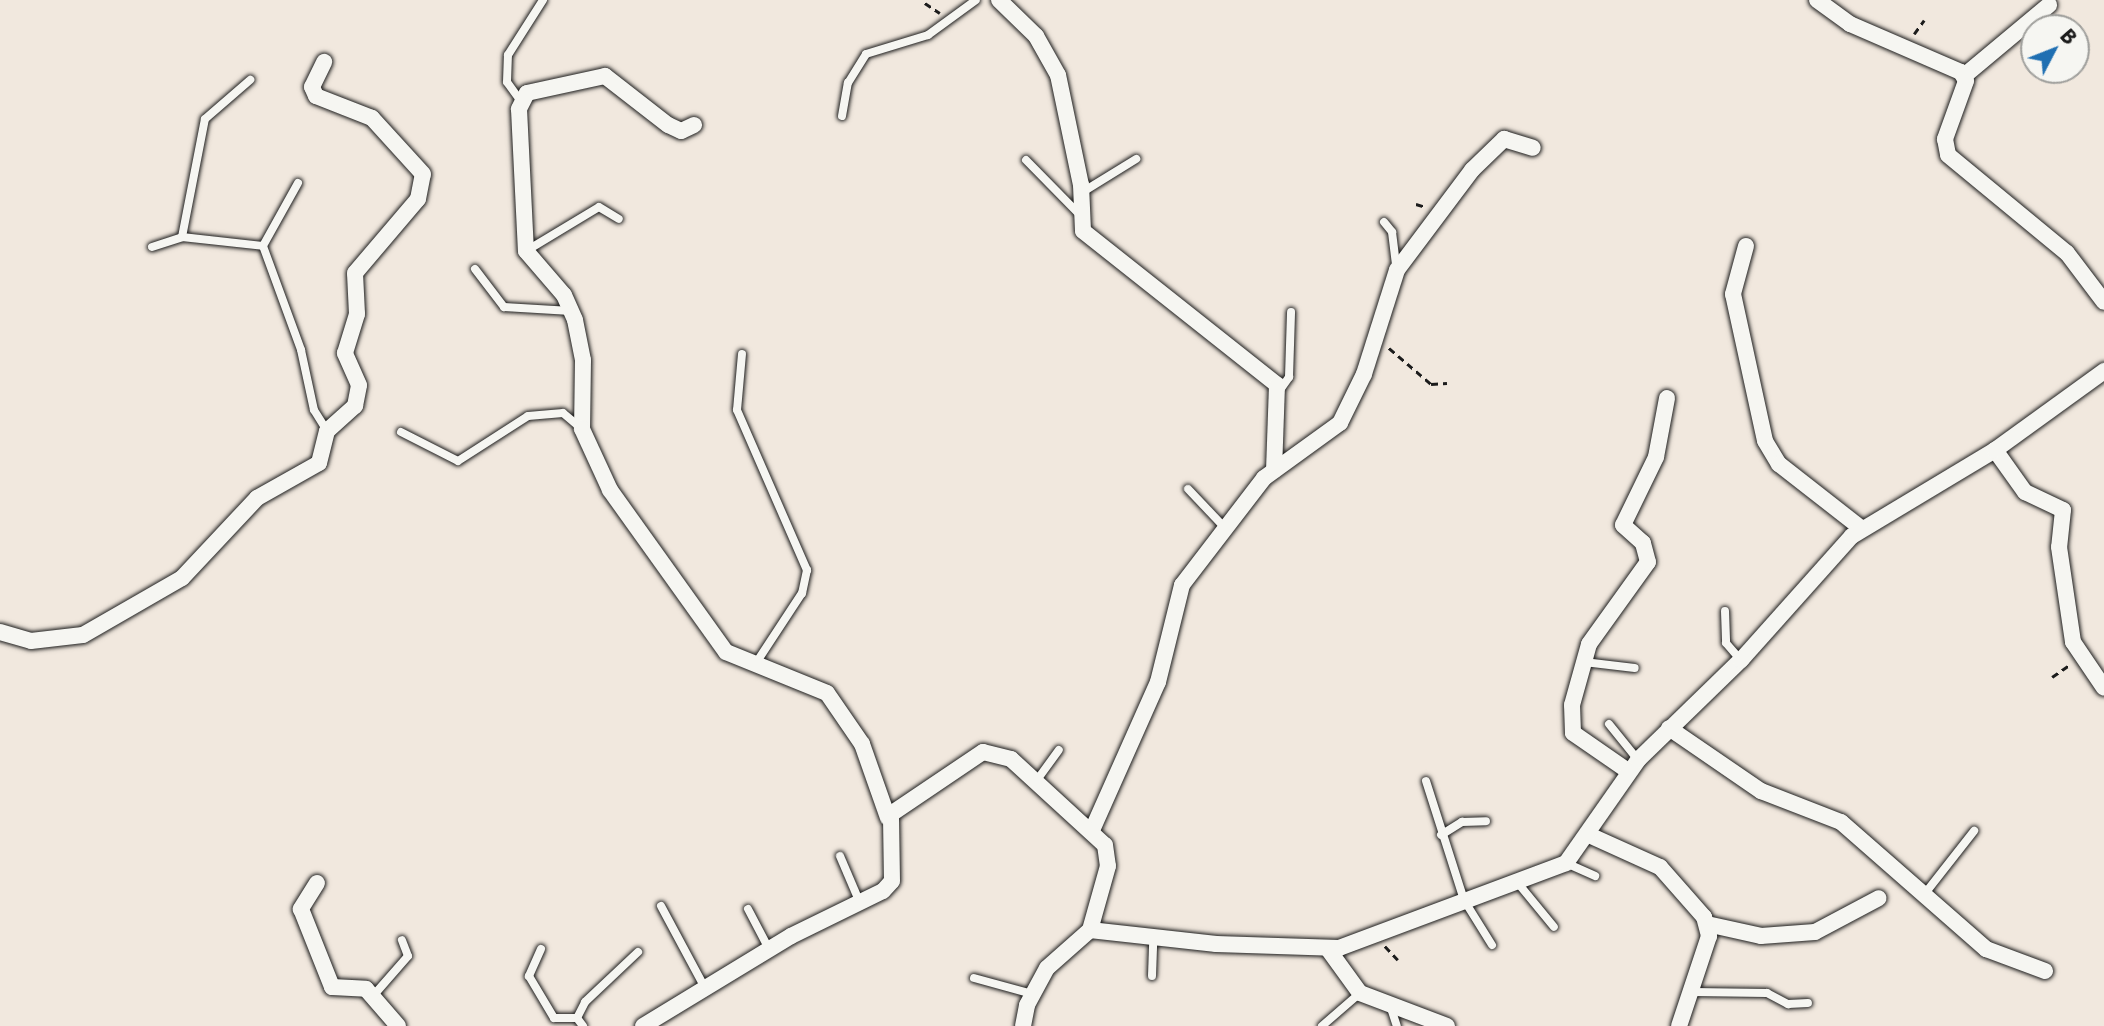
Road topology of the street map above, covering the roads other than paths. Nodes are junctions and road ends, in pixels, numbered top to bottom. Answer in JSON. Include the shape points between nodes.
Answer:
{"nodes":[{"id":1,"x":543,"y":0,"type":"edge"},
{"id":2,"x":976,"y":0,"type":"edge"},
{"id":3,"x":999,"y":0,"type":"edge"},
{"id":4,"x":1817,"y":0,"type":"edge"},
{"id":5,"x":2049,"y":5,"type":"dead end"},
{"id":6,"x":324,"y":62,"type":"dead end"},
{"id":7,"x":1964,"y":76,"type":"junction"},
{"id":8,"x":250,"y":80,"type":"dead end"},
{"id":9,"x":520,"y":100,"type":"junction"},
{"id":10,"x":842,"y":116,"type":"dead end"},
{"id":11,"x":694,"y":125,"type":"dead end"},
{"id":12,"x":1533,"y":148,"type":"dead end"},
{"id":13,"x":1136,"y":159,"type":"dead end"},
{"id":14,"x":1026,"y":160,"type":"dead end"},
{"id":15,"x":298,"y":183,"type":"dead end"},
{"id":16,"x":1081,"y":193,"type":"junction"},
{"id":17,"x":1079,"y":215,"type":"junction"},
{"id":18,"x":619,"y":219,"type":"dead end"},
{"id":19,"x":1384,"y":222,"type":"dead end"},
{"id":20,"x":182,"y":237,"type":"junction"},
{"id":21,"x":263,"y":246,"type":"junction"},
{"id":22,"x":1746,"y":246,"type":"dead end"},
{"id":23,"x":152,"y":247,"type":"dead end"},
{"id":24,"x":526,"y":251,"type":"junction"},
{"id":25,"x":475,"y":269,"type":"dead end"},
{"id":26,"x":1397,"y":270,"type":"junction"},
{"id":27,"x":2104,"y":300,"type":"edge"},
{"id":28,"x":572,"y":311,"type":"junction"},
{"id":29,"x":1291,"y":312,"type":"dead end"},
{"id":30,"x":742,"y":354,"type":"dead end"},
{"id":31,"x":2104,"y":371,"type":"edge"},
{"id":32,"x":1280,"y":390,"type":"junction"},
{"id":33,"x":1667,"y":398,"type":"dead end"},
{"id":34,"x":582,"y":429,"type":"junction"},
{"id":35,"x":327,"y":430,"type":"junction"},
{"id":36,"x":401,"y":432,"type":"dead end"},
{"id":37,"x":1995,"y":450,"type":"junction"},
{"id":38,"x":1274,"y":470,"type":"junction"},
{"id":39,"x":1188,"y":489,"type":"dead end"},
{"id":40,"x":1861,"y":528,"type":"junction"},
{"id":41,"x":1226,"y":529,"type":"junction"},
{"id":42,"x":1725,"y":611,"type":"dead end"},
{"id":43,"x":0,"y":632,"type":"edge"},
{"id":44,"x":1741,"y":660,"type":"junction"},
{"id":45,"x":1584,"y":662,"type":"junction"},
{"id":46,"x":754,"y":666,"type":"junction"},
{"id":47,"x":1635,"y":668,"type":"dead end"},
{"id":48,"x":2104,"y":688,"type":"edge"},
{"id":49,"x":1609,"y":724,"type":"dead end"},
{"id":50,"x":1669,"y":728,"type":"junction"},
{"id":51,"x":1059,"y":750,"type":"dead end"},
{"id":52,"x":1633,"y":765,"type":"junction"},
{"id":53,"x":1037,"y":780,"type":"junction"},
{"id":54,"x":1426,"y":781,"type":"dead end"},
{"id":55,"x":888,"y":818,"type":"junction"},
{"id":56,"x":1486,"y":821,"type":"dead end"},
{"id":57,"x":1093,"y":828,"type":"junction"},
{"id":58,"x":1974,"y":831,"type":"dead end"},
{"id":59,"x":1441,"y":835,"type":"junction"},
{"id":60,"x":1589,"y":835,"type":"junction"},
{"id":61,"x":840,"y":856,"type":"dead end"},
{"id":62,"x":1566,"y":863,"type":"junction"},
{"id":63,"x":1595,"y":876,"type":"dead end"},
{"id":64,"x":1517,"y":882,"type":"junction"},
{"id":65,"x":317,"y":883,"type":"dead end"},
{"id":66,"x":1879,"y":898,"type":"dead end"},
{"id":67,"x":1922,"y":899,"type":"junction"},
{"id":68,"x":1464,"y":900,"type":"junction"},
{"id":69,"x":860,"y":903,"type":"junction"},
{"id":70,"x":660,"y":906,"type":"dead end"},
{"id":71,"x":748,"y":909,"type":"dead end"},
{"id":72,"x":1707,"y":924,"type":"junction"},
{"id":73,"x":1554,"y":927,"type":"dead end"},
{"id":74,"x":1090,"y":930,"type":"junction"},
{"id":75,"x":1153,"y":938,"type":"junction"},
{"id":76,"x":402,"y":940,"type":"dead end"},
{"id":77,"x":1492,"y":945,"type":"dead end"},
{"id":78,"x":769,"y":949,"type":"junction"},
{"id":79,"x":1328,"y":949,"type":"junction"},
{"id":80,"x":541,"y":950,"type":"dead end"},
{"id":81,"x":638,"y":952,"type":"dead end"},
{"id":82,"x":2045,"y":971,"type":"dead end"},
{"id":83,"x":1152,"y":976,"type":"dead end"},
{"id":84,"x":974,"y":978,"type":"dead end"},
{"id":85,"x":705,"y":988,"type":"junction"},
{"id":86,"x":1693,"y":992,"type":"junction"},
{"id":87,"x":1360,"y":993,"type":"junction"},
{"id":88,"x":1031,"y":994,"type":"junction"},
{"id":89,"x":373,"y":996,"type":"junction"},
{"id":90,"x":1808,"y":1003,"type":"dead end"},
{"id":91,"x":1390,"y":1005,"type":"junction"},
{"id":92,"x":577,"y":1018,"type":"junction"},
{"id":93,"x":398,"y":1026,"type":"edge"},
{"id":94,"x":583,"y":1026,"type":"edge"},
{"id":95,"x":643,"y":1026,"type":"edge"},
{"id":96,"x":1023,"y":1026,"type":"edge"},
{"id":97,"x":1322,"y":1026,"type":"edge"},
{"id":98,"x":1396,"y":1026,"type":"edge"},
{"id":99,"x":1447,"y":1026,"type":"edge"},
{"id":100,"x":1679,"y":1026,"type":"edge"}],
"edges":[{"from":1,"to":9,"type":"lane","via":[[508,55],[507,82]]},
{"from":2,"to":10,"type":"lane","via":[[928,35],[859,60],[842,100]]},
{"from":3,"to":16,"type":"street","via":[[1036,36],[1058,75]]},
{"from":4,"to":7,"type":"street","via":[[1850,24]]},
{"from":5,"to":7,"type":"street"},
{"from":6,"to":35,"type":"street","via":[[312,86],[316,96],[372,118],[391,134],[418,163],[423,188],[355,273],[358,314],[345,353],[358,395],[349,414]]},
{"from":7,"to":27,"type":"street","via":[[1945,139],[1948,155],[2058,244]]},
{"from":8,"to":20,"type":"lane","via":[[205,119]]},
{"from":9,"to":11,"type":"street","via":[[544,85],[605,76],[667,125],[681,131]]},
{"from":9,"to":24,"type":"street"},
{"from":12,"to":26,"type":"street","via":[[1504,139],[1494,145]]},
{"from":13,"to":16,"type":"lane"},
{"from":14,"to":17,"type":"lane"},
{"from":15,"to":21,"type":"lane"},
{"from":16,"to":17,"type":"street"},
{"from":17,"to":32,"type":"street","via":[[1087,236],[1205,323]]},
{"from":18,"to":24,"type":"lane","via":[[599,207]]},
{"from":19,"to":26,"type":"lane","via":[[1392,232]]},
{"from":20,"to":21,"type":"lane"},
{"from":20,"to":23,"type":"lane"},
{"from":21,"to":35,"type":"lane","via":[[301,350],[314,410]]},
{"from":22,"to":40,"type":"street","via":[[1733,294],[1765,441],[1789,472]]},
{"from":24,"to":28,"type":"street"},
{"from":25,"to":28,"type":"lane","via":[[504,307]]},
{"from":26,"to":38,"type":"street","via":[[1340,424]]},
{"from":28,"to":34,"type":"street","via":[[583,360]]},
{"from":29,"to":32,"type":"lane","via":[[1289,377]]},
{"from":30,"to":46,"type":"lane","via":[[740,416],[807,570],[802,593]]},
{"from":31,"to":37,"type":"street"},
{"from":32,"to":38,"type":"street"},
{"from":33,"to":45,"type":"street","via":[[1656,457],[1623,525],[1643,543],[1648,562],[1595,632]]},
{"from":34,"to":36,"type":"lane","via":[[563,413],[527,416],[458,461]]},
{"from":34,"to":46,"type":"street","via":[[610,490],[717,642]]},
{"from":35,"to":43,"type":"street","via":[[319,463],[257,498],[207,555],[152,597],[83,635],[31,641]]},
{"from":37,"to":40,"type":"street"},
{"from":37,"to":48,"type":"street","via":[[2025,492],[2063,510],[2063,597],[2080,657]]},
{"from":38,"to":41,"type":"street"},
{"from":39,"to":41,"type":"lane"},
{"from":40,"to":44,"type":"street"},
{"from":41,"to":57,"type":"street","via":[[1182,585],[1158,682]]},
{"from":42,"to":44,"type":"lane","via":[[1726,643]]},
{"from":44,"to":50,"type":"street"},
{"from":45,"to":47,"type":"lane"},
{"from":45,"to":52,"type":"street","via":[[1572,705],[1573,733]]},
{"from":46,"to":55,"type":"street","via":[[827,693],[862,744]]},
{"from":49,"to":52,"type":"lane"},
{"from":50,"to":52,"type":"street"},
{"from":50,"to":67,"type":"street","via":[[1761,792],[1789,798],[1852,830],[1913,882]]},
{"from":51,"to":53,"type":"lane"},
{"from":52,"to":60,"type":"street"},
{"from":53,"to":55,"type":"street","via":[[995,750],[975,754]]},
{"from":53,"to":57,"type":"street"},
{"from":54,"to":59,"type":"lane"},
{"from":55,"to":69,"type":"street","via":[[892,881]]},
{"from":56,"to":59,"type":"lane","via":[[1462,822]]},
{"from":57,"to":74,"type":"street","via":[[1108,866]]},
{"from":58,"to":67,"type":"lane"},
{"from":59,"to":68,"type":"lane"},
{"from":60,"to":62,"type":"street"},
{"from":60,"to":72,"type":"street","via":[[1660,867]]},
{"from":61,"to":69,"type":"lane"},
{"from":62,"to":63,"type":"lane"},
{"from":62,"to":64,"type":"street"},
{"from":64,"to":68,"type":"street"},
{"from":64,"to":73,"type":"lane"},
{"from":65,"to":89,"type":"street","via":[[301,909],[331,987],[364,988]]},
{"from":66,"to":72,"type":"street","via":[[1815,932],[1761,936]]},
{"from":67,"to":82,"type":"street","via":[[1944,908],[1986,949]]},
{"from":68,"to":77,"type":"lane"},
{"from":68,"to":79,"type":"street"},
{"from":69,"to":78,"type":"street"},
{"from":70,"to":85,"type":"lane"},
{"from":71,"to":78,"type":"lane"},
{"from":72,"to":86,"type":"street"},
{"from":74,"to":75,"type":"street"},
{"from":74,"to":88,"type":"street","via":[[1047,968]]},
{"from":75,"to":79,"type":"street"},
{"from":75,"to":83,"type":"lane"},
{"from":76,"to":89,"type":"lane","via":[[408,956]]},
{"from":78,"to":85,"type":"street"},
{"from":79,"to":87,"type":"street"},
{"from":80,"to":92,"type":"lane","via":[[529,976],[554,1018]]},
{"from":81,"to":92,"type":"lane","via":[[585,1002]]},
{"from":84,"to":88,"type":"lane"},
{"from":85,"to":95,"type":"street"},
{"from":86,"to":90,"type":"lane","via":[[1767,993],[1788,1004]]},
{"from":86,"to":100,"type":"street"},
{"from":87,"to":91,"type":"street"},
{"from":87,"to":97,"type":"lane"},
{"from":88,"to":96,"type":"street"},
{"from":89,"to":93,"type":"street"},
{"from":91,"to":98,"type":"lane"},
{"from":91,"to":99,"type":"street"},
{"from":92,"to":94,"type":"lane"}]}
